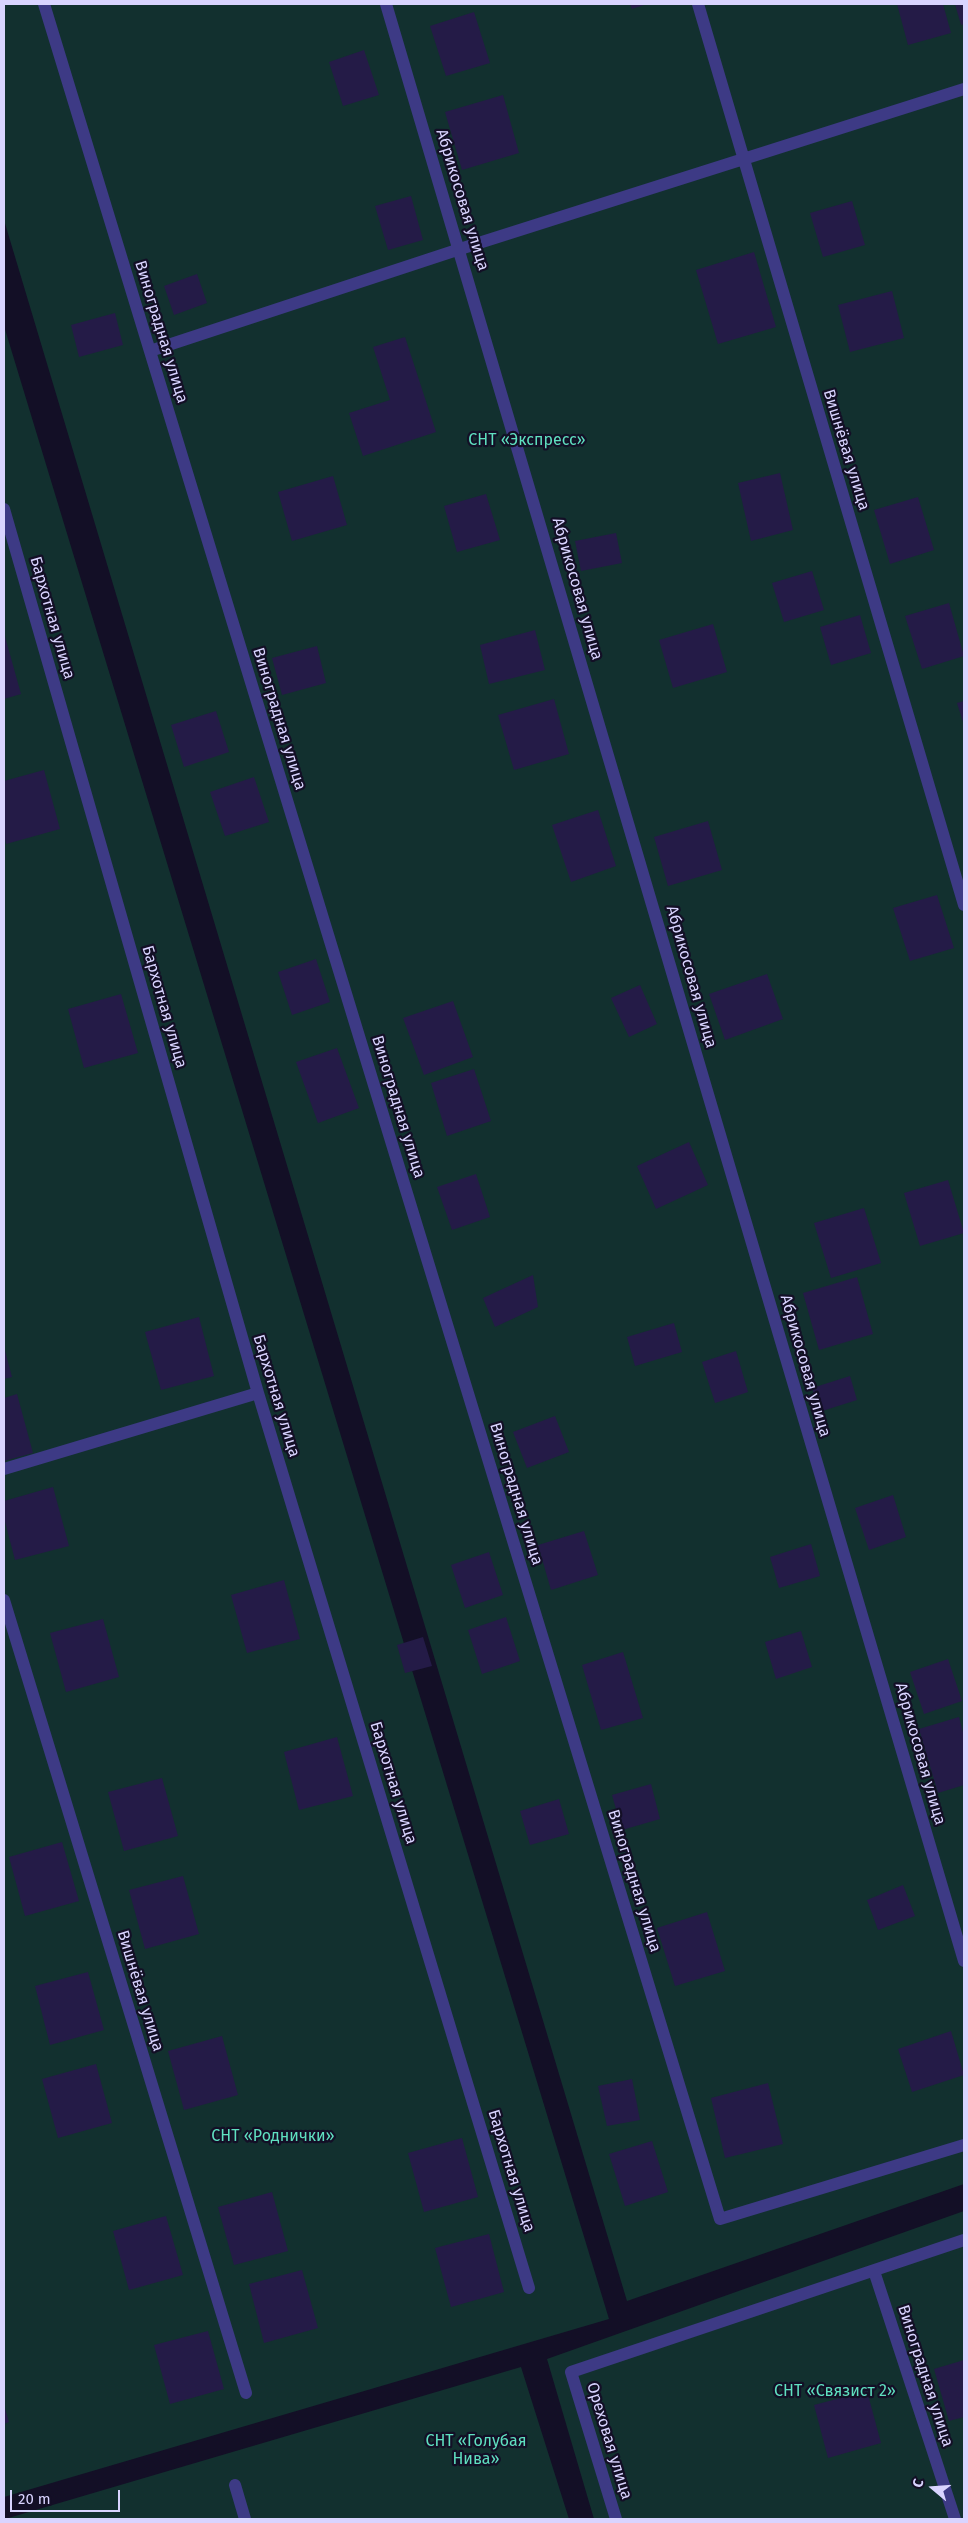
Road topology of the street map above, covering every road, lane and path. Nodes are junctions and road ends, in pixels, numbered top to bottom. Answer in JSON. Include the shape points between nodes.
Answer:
{"nodes":[{"id":1,"x":44,"y":4,"type":"edge"},
{"id":2,"x":386,"y":4,"type":"edge"},
{"id":3,"x":698,"y":4,"type":"edge"},
{"id":4,"x":964,"y":89,"type":"edge"},
{"id":5,"x":744,"y":159,"type":"junction"},
{"id":6,"x":460,"y":249,"type":"junction"},
{"id":7,"x":150,"y":351,"type":"junction"},
{"id":8,"x":4,"y":509,"type":"edge"},
{"id":9,"x":964,"y":905,"type":"edge"},
{"id":10,"x":258,"y":1392,"type":"junction"},
{"id":11,"x":4,"y":1469,"type":"edge"},
{"id":12,"x":4,"y":1600,"type":"edge"},
{"id":13,"x":964,"y":1961,"type":"edge"},
{"id":14,"x":964,"y":2145,"type":"edge"},
{"id":15,"x":964,"y":2240,"type":"edge"},
{"id":16,"x":874,"y":2270,"type":"junction"},
{"id":17,"x":530,"y":2288,"type":"dead end"},
{"id":18,"x":246,"y":2393,"type":"dead end"},
{"id":19,"x":235,"y":2485,"type":"dead end"},
{"id":20,"x":245,"y":2519,"type":"edge"},
{"id":21,"x":616,"y":2519,"type":"edge"},
{"id":22,"x":955,"y":2519,"type":"edge"}],
"edges":[{"from":1,"to":7,"type":"street","name":"Виноградная улица"},
{"from":2,"to":6,"type":"street","name":"Абрикосовая улица"},
{"from":3,"to":5,"type":"street","name":"Вишнёвая улица"},
{"from":4,"to":5,"type":"street"},
{"from":5,"to":6,"type":"street"},
{"from":5,"to":9,"type":"street","name":"Вишнёвая улица"},
{"from":6,"to":7,"type":"street"},
{"from":6,"to":13,"type":"street","name":"Абрикосовая улица"},
{"from":7,"to":14,"type":"street","name":"Виноградная улица","via":[[720,2219]]},
{"from":8,"to":10,"type":"street","name":"Бархотная улица"},
{"from":10,"to":11,"type":"street"},
{"from":10,"to":17,"type":"street","name":"Бархотная улица"},
{"from":12,"to":18,"type":"street","name":"Вишнёвая улица"},
{"from":15,"to":16,"type":"street"},
{"from":16,"to":21,"type":"street","name":"Ореховая улица","via":[[571,2372]]},
{"from":16,"to":22,"type":"street","name":"Виноградная улица"},
{"from":19,"to":20,"type":"street"}]}
